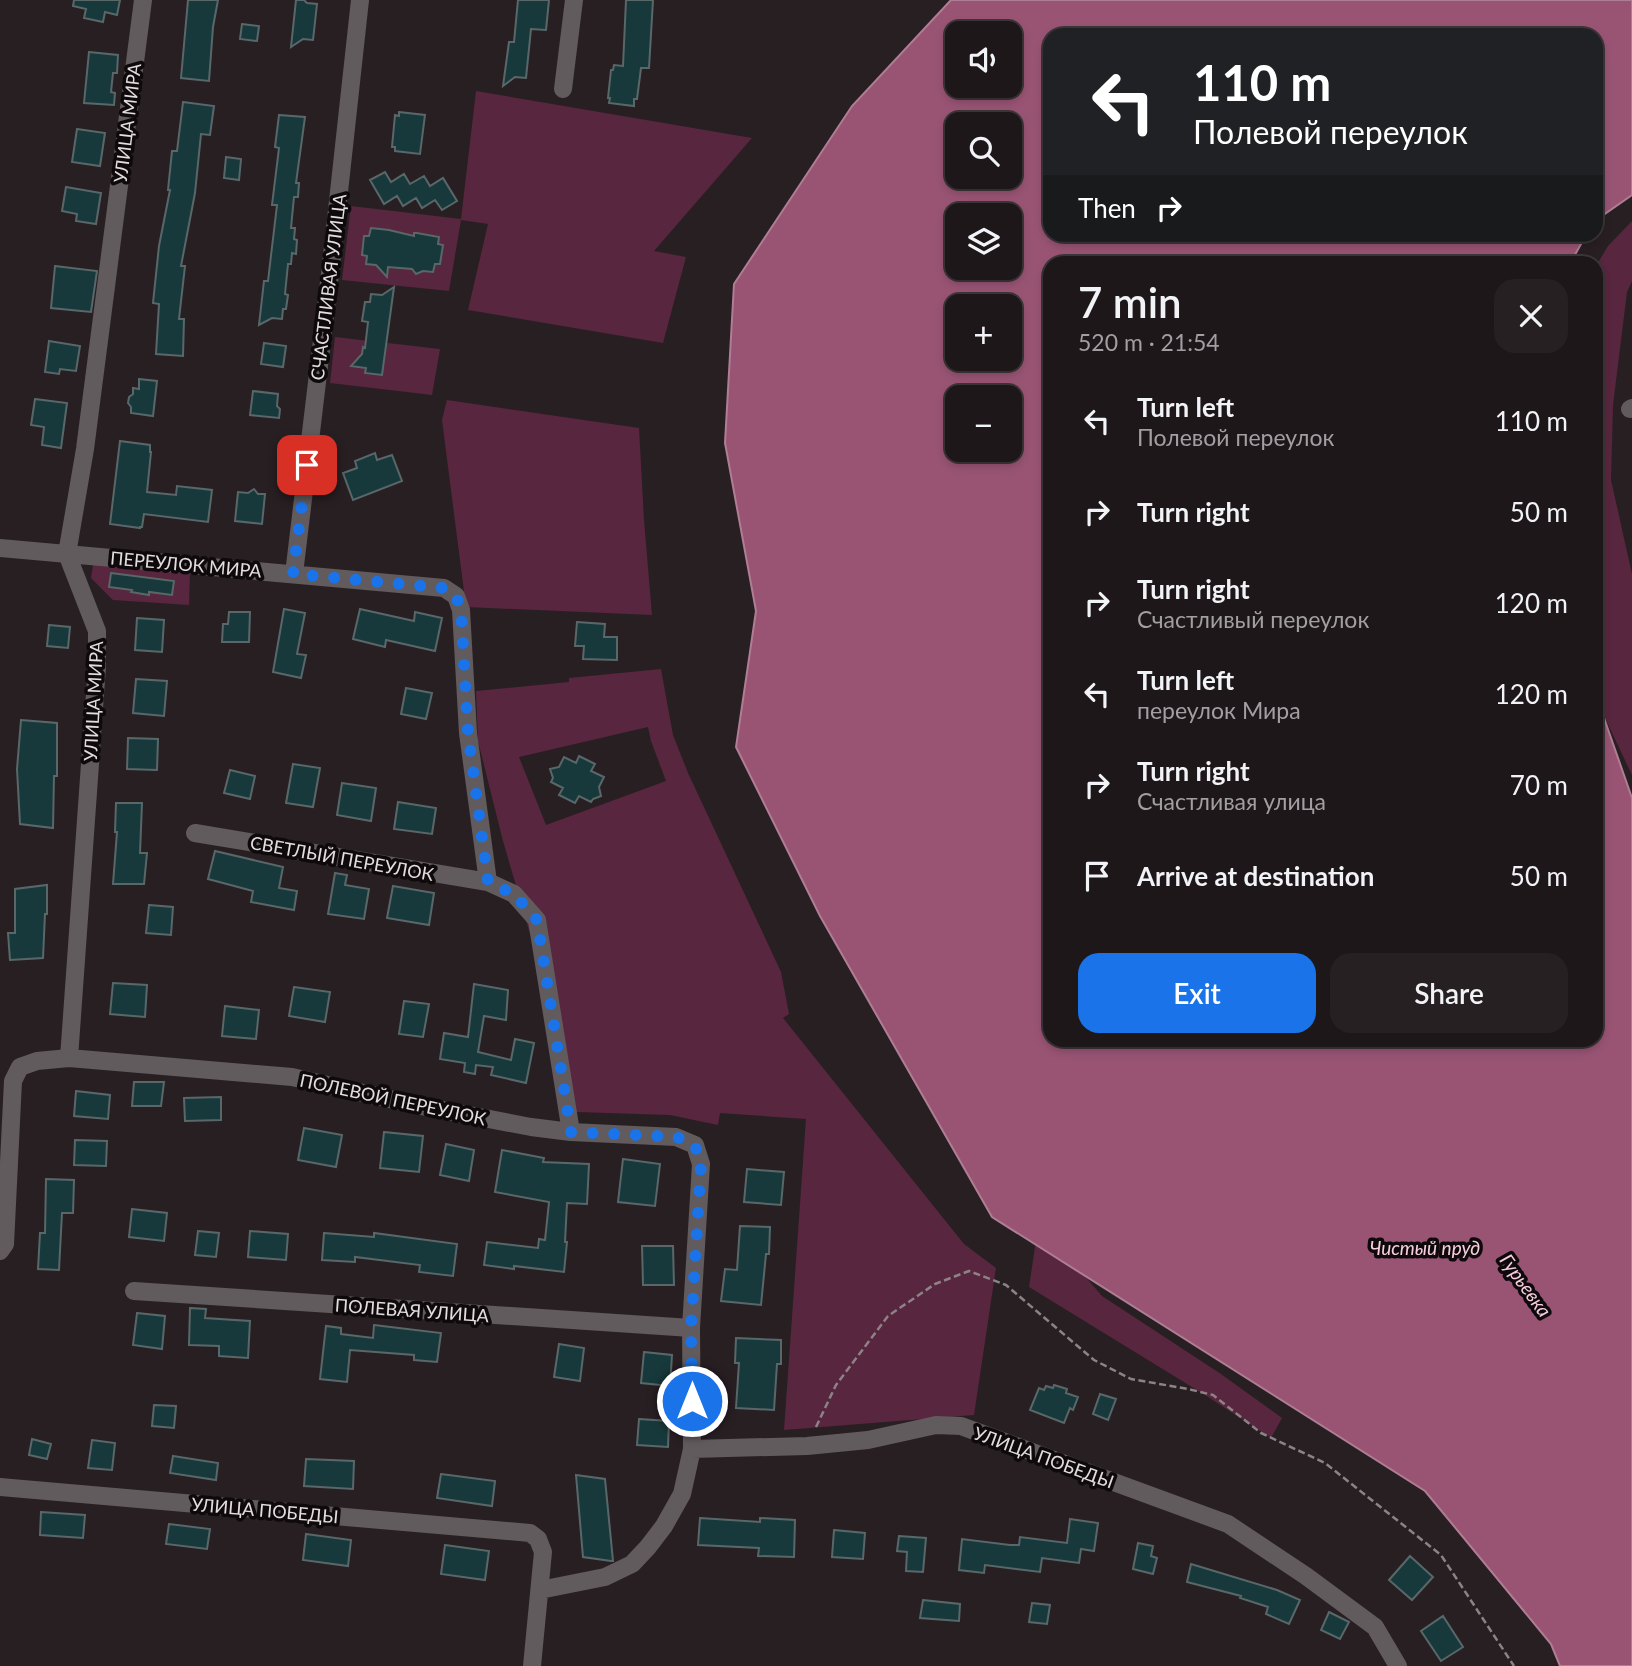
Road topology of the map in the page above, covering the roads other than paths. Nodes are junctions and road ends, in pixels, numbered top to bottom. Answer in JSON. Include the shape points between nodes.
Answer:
{"nodes":[{"id":1,"x":144,"y":0,"type":"edge"},
{"id":2,"x":360,"y":0,"type":"edge"},
{"id":3,"x":574,"y":0,"type":"edge"},
{"id":4,"x":564,"y":89,"type":"dead end"},
{"id":5,"x":0,"y":548,"type":"edge"},
{"id":6,"x":67,"y":554,"type":"junction"},
{"id":7,"x":293,"y":574,"type":"junction"},
{"id":8,"x":195,"y":833,"type":"dead end"},
{"id":9,"x":488,"y":882,"type":"junction"},
{"id":10,"x":69,"y":1058,"type":"junction"},
{"id":11,"x":571,"y":1132,"type":"junction"},
{"id":12,"x":2,"y":1247,"type":"edge"},
{"id":13,"x":134,"y":1291,"type":"dead end"},
{"id":14,"x":691,"y":1328,"type":"junction"},
{"id":15,"x":692,"y":1449,"type":"junction"},
{"id":16,"x":0,"y":1487,"type":"edge"},
{"id":17,"x":540,"y":1590,"type":"junction"},
{"id":18,"x":532,"y":1666,"type":"edge"},
{"id":19,"x":1398,"y":1666,"type":"edge"}],
"edges":[{"from":1,"to":6,"type":"street","name":"УЛИЦА МИРА"},
{"from":2,"to":7,"type":"street","name":"СЧАСТЛИВАЯ УЛИЦА"},
{"from":3,"to":4,"type":"street"},
{"from":5,"to":6,"type":"street","name":"ПЕРЕУЛОК МИРА"},
{"from":6,"to":7,"type":"street","name":"ПЕРЕУЛОК МИРА"},
{"from":6,"to":10,"type":"street","name":"УЛИЦА МИРА","via":[[97,631]]},
{"from":7,"to":9,"type":"street","name":"ПЕРЕУЛОК МИРА","via":[[444,588],[456,596]]},
{"from":8,"to":9,"type":"street","name":"СВЕТЛЫЙ ПЕРЕУЛОК"},
{"from":9,"to":11,"type":"street","name":"СВЕТЛЫЙ ПЕРЕУЛОК","via":[[514,894],[537,920]]},
{"from":10,"to":11,"type":"street","name":"ПОЛЕВОЙ ПЕРЕУЛОК","via":[[292,1077],[415,1105]]},
{"from":10,"to":12,"type":"street","via":[[20,1068],[13,1081]]},
{"from":11,"to":14,"type":"street","name":"ПОЛЕВОЙ ПЕРЕУЛОК","via":[[676,1137],[695,1145],[701,1164]]},
{"from":13,"to":14,"type":"street","name":"ПОЛЕВАЯ УЛИЦА"},
{"from":14,"to":15,"type":"street"},
{"from":15,"to":17,"type":"street","via":[[682,1494],[664,1526],[632,1563],[605,1577]]},
{"from":15,"to":19,"type":"street","name":"УЛИЦА ПОБЕДЫ","via":[[807,1446],[868,1440],[936,1425],[961,1426],[1228,1524],[1376,1627]]},
{"from":16,"to":17,"type":"street","name":"УЛИЦА ПОБЕДЫ","via":[[530,1533],[543,1552]]},
{"from":17,"to":18,"type":"street"}]}
